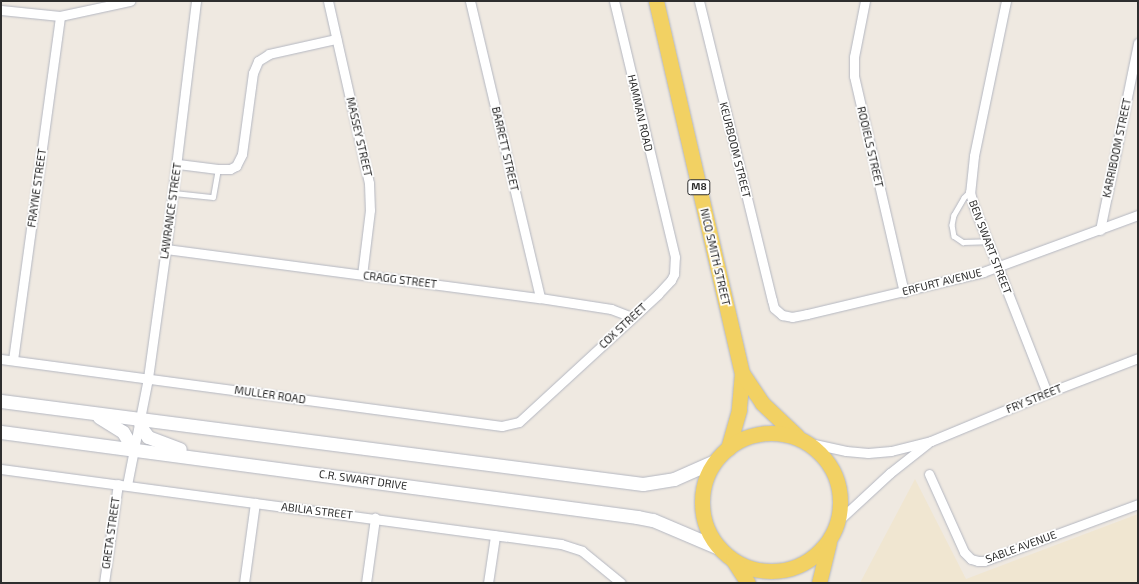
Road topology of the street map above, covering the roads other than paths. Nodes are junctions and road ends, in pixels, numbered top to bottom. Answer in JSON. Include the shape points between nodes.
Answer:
{"nodes":[{"id":1,"x":130,"y":1,"type":"edge"},
{"id":2,"x":196,"y":1,"type":"edge"},
{"id":3,"x":328,"y":1,"type":"edge"},
{"id":4,"x":470,"y":1,"type":"edge"},
{"id":5,"x":614,"y":1,"type":"edge"},
{"id":6,"x":656,"y":1,"type":"edge"},
{"id":7,"x":698,"y":1,"type":"edge"},
{"id":8,"x":865,"y":1,"type":"edge"},
{"id":9,"x":1006,"y":1,"type":"edge"},
{"id":10,"x":98,"y":4,"type":"edge"},
{"id":11,"x":1,"y":10,"type":"edge"},
{"id":12,"x":60,"y":16,"type":"junction"},
{"id":13,"x":336,"y":39,"type":"junction"},
{"id":14,"x":1138,"y":43,"type":"edge"},
{"id":15,"x":178,"y":164,"type":"junction"},
{"id":16,"x":218,"y":169,"type":"junction"},
{"id":17,"x":970,"y":192,"type":"junction"},
{"id":18,"x":174,"y":193,"type":"junction"},
{"id":19,"x":1138,"y":215,"type":"edge"},
{"id":20,"x":667,"y":226,"type":"joint"},
{"id":21,"x":1100,"y":230,"type":"junction"},
{"id":22,"x":987,"y":241,"type":"junction"},
{"id":23,"x":166,"y":249,"type":"junction"},
{"id":24,"x":997,"y":267,"type":"junction"},
{"id":25,"x":362,"y":274,"type":"junction"},
{"id":26,"x":904,"y":292,"type":"junction"},
{"id":27,"x":540,"y":298,"type":"junction"},
{"id":28,"x":772,"y":300,"type":"joint"},
{"id":29,"x":632,"y":317,"type":"junction"},
{"id":30,"x":1138,"y":358,"type":"edge"},
{"id":31,"x":1,"y":359,"type":"edge"},
{"id":32,"x":13,"y":360,"type":"junction"},
{"id":33,"x":742,"y":373,"type":"junction"},
{"id":34,"x":148,"y":378,"type":"junction"},
{"id":35,"x":1047,"y":393,"type":"junction"},
{"id":36,"x":1,"y":401,"type":"edge"},
{"id":37,"x":534,"y":410,"type":"joint"},
{"id":38,"x":94,"y":413,"type":"junction"},
{"id":39,"x":139,"y":419,"type":"junction"},
{"id":40,"x":1,"y":432,"type":"edge"},
{"id":41,"x":804,"y":441,"type":"junction"},
{"id":42,"x":931,"y":441,"type":"junction"},
{"id":43,"x":728,"y":448,"type":"junction"},
{"id":44,"x":133,"y":449,"type":"junction"},
{"id":45,"x":195,"y":457,"type":"junction"},
{"id":46,"x":717,"y":460,"type":"junction"},
{"id":47,"x":1,"y":468,"type":"edge"},
{"id":48,"x":929,"y":474,"type":"dead end"},
{"id":49,"x":123,"y":484,"type":"junction"},
{"id":50,"x":255,"y":503,"type":"junction"},
{"id":51,"x":1138,"y":504,"type":"edge"},
{"id":52,"x":375,"y":518,"type":"junction"},
{"id":53,"x":834,"y":529,"type":"junction"},
{"id":54,"x":494,"y":536,"type":"junction"},
{"id":55,"x":719,"y":548,"type":"junction"},
{"id":56,"x":733,"y":560,"type":"junction"},
{"id":57,"x":104,"y":583,"type":"edge"},
{"id":58,"x":244,"y":583,"type":"edge"},
{"id":59,"x":366,"y":583,"type":"edge"},
{"id":60,"x":488,"y":583,"type":"edge"},
{"id":61,"x":621,"y":583,"type":"edge"},
{"id":62,"x":748,"y":583,"type":"edge"},
{"id":63,"x":818,"y":583,"type":"edge"}],
"edges":[{"from":1,"to":10,"type":"street"},
{"from":2,"to":15,"type":"street","name":"LAWRANCE STREET"},
{"from":3,"to":13,"type":"street","name":"MASSEY STREET"},
{"from":4,"to":27,"type":"street","name":"BARRETT STREET"},
{"from":5,"to":20,"type":"street","name":"HAMMAN ROAD"},
{"from":6,"to":33,"type":"main road","name":"NICO SMITH STREET","number":"M8"},
{"from":7,"to":28,"type":"street","name":"KEURBOOM STREET"},
{"from":8,"to":26,"type":"street","name":"ROOIELS STREET","via":[[854,57],[854,76]]},
{"from":9,"to":17,"type":"street","name":"BEN SWART STREET","via":[[974,156]]},
{"from":10,"to":12,"type":"street"},
{"from":11,"to":12,"type":"street"},
{"from":12,"to":32,"type":"street","name":"FRAYNE STREET"},
{"from":13,"to":16,"type":"street","via":[[269,54],[258,61],[253,73],[241,159],[234,168]]},
{"from":13,"to":25,"type":"street","name":"MASSEY STREET","via":[[369,183],[368,225]]},
{"from":14,"to":21,"type":"street","name":"KARRIBOOM STREET"},
{"from":15,"to":16,"type":"street"},
{"from":15,"to":18,"type":"street","name":"LAWRANCE STREET"},
{"from":16,"to":18,"type":"lane","via":[[213,197]]},
{"from":17,"to":22,"type":"street","name":"BEN SWART STREET","via":[[972,204]]},
{"from":17,"to":22,"type":"lane","via":[[954,215],[954,236],[964,242]]},
{"from":18,"to":23,"type":"street","name":"LAWRANCE STREET"},
{"from":19,"to":21,"type":"street","name":"ERFURT AVENUE"},
{"from":20,"to":29,"type":"street","name":"COX STREET","via":[[675,257],[674,274]]},
{"from":21,"to":24,"type":"street","name":"ERFURT AVENUE"},
{"from":22,"to":24,"type":"street","name":"BEN SWART STREET"},
{"from":23,"to":25,"type":"street","name":"CRAGG STREET"},
{"from":23,"to":34,"type":"street","name":"LAWRANCE STREET"},
{"from":24,"to":26,"type":"street","name":"ERFURT AVENUE"},
{"from":24,"to":35,"type":"street","name":"BEN SWART STREET"},
{"from":25,"to":27,"type":"street","name":"CRAGG STREET"},
{"from":26,"to":28,"type":"street","name":"ERFURT AVENUE","via":[[792,317],[778,312]]},
{"from":27,"to":29,"type":"street","name":"CRAGG STREET","via":[[611,309]]},
{"from":29,"to":37,"type":"street","name":"COX STREET"},
{"from":30,"to":35,"type":"street","name":"FRY STREET"},
{"from":31,"to":32,"type":"street","name":"MULLER ROAD"},
{"from":32,"to":34,"type":"street","name":"MULLER ROAD"},
{"from":33,"to":41,"type":"main road","name":"NICO SMITH STREET","number":"M8","via":[[768,410]]},
{"from":33,"to":43,"type":"main road","name":"NICO SMITH STREET","number":"M8","via":[[739,410]]},
{"from":34,"to":37,"type":"street","name":"MULLER ROAD","via":[[502,426],[519,422]]},
{"from":34,"to":39,"type":"street","name":"LAWRANCE STREET"},
{"from":35,"to":42,"type":"street","name":"FRY STREET"},
{"from":36,"to":38,"type":"main road"},
{"from":38,"to":39,"type":"main road"},
{"from":38,"to":44,"type":"main road","via":[[123,432]]},
{"from":39,"to":44,"type":"street","name":"GRETA STREET"},
{"from":39,"to":45,"type":"main road","via":[[148,437]]},
{"from":39,"to":46,"type":"main road","via":[[643,484],[674,479]]},
{"from":40,"to":44,"type":"main road","name":"C.R. SWART DRIVE"},
{"from":41,"to":42,"type":"street","name":"FRY STREET","via":[[846,451],[868,452],[891,451]]},
{"from":41,"to":43,"type":"main road","number":"M8","via":[[786,435],[764,433],[745,438]]},
{"from":41,"to":53,"type":"main road","number":"M8","via":[[822,456],[834,475],[839,496]]},
{"from":42,"to":53,"type":"street","name":"FRY STREET","via":[[890,473]]},
{"from":43,"to":46,"type":"main road","number":"M8"},
{"from":44,"to":45,"type":"main road","name":"C.R. SWART DRIVE"},
{"from":44,"to":49,"type":"street","name":"GRETA STREET"},
{"from":45,"to":55,"type":"main road","name":"C.R. SWART DRIVE","via":[[646,518]]},
{"from":46,"to":55,"type":"main road","number":"M8","via":[[706,479],[702,506],[706,527]]},
{"from":47,"to":49,"type":"street","name":"ABILIA STREET"},
{"from":48,"to":51,"type":"street","name":"SABLE AVENUE","via":[[964,552],[971,559],[978,561],[984,561]]},
{"from":49,"to":50,"type":"street","name":"ABILIA STREET"},
{"from":49,"to":57,"type":"street","name":"GRETA STREET"},
{"from":50,"to":52,"type":"street","name":"ABILIA STREET"},
{"from":50,"to":58,"type":"street"},
{"from":52,"to":54,"type":"street","name":"ABILIA STREET"},
{"from":52,"to":59,"type":"street"},
{"from":53,"to":56,"type":"main road","number":"M8","via":[[822,549],[811,558],[786,570],[762,571],[748,568]]},
{"from":53,"to":63,"type":"main road","number":"M8"},
{"from":54,"to":60,"type":"street"},
{"from":54,"to":61,"type":"street","name":"ABILIA STREET","via":[[547,541],[577,548]]},
{"from":55,"to":56,"type":"main road","number":"M8"},
{"from":56,"to":62,"type":"main road","number":"M8"}]}
